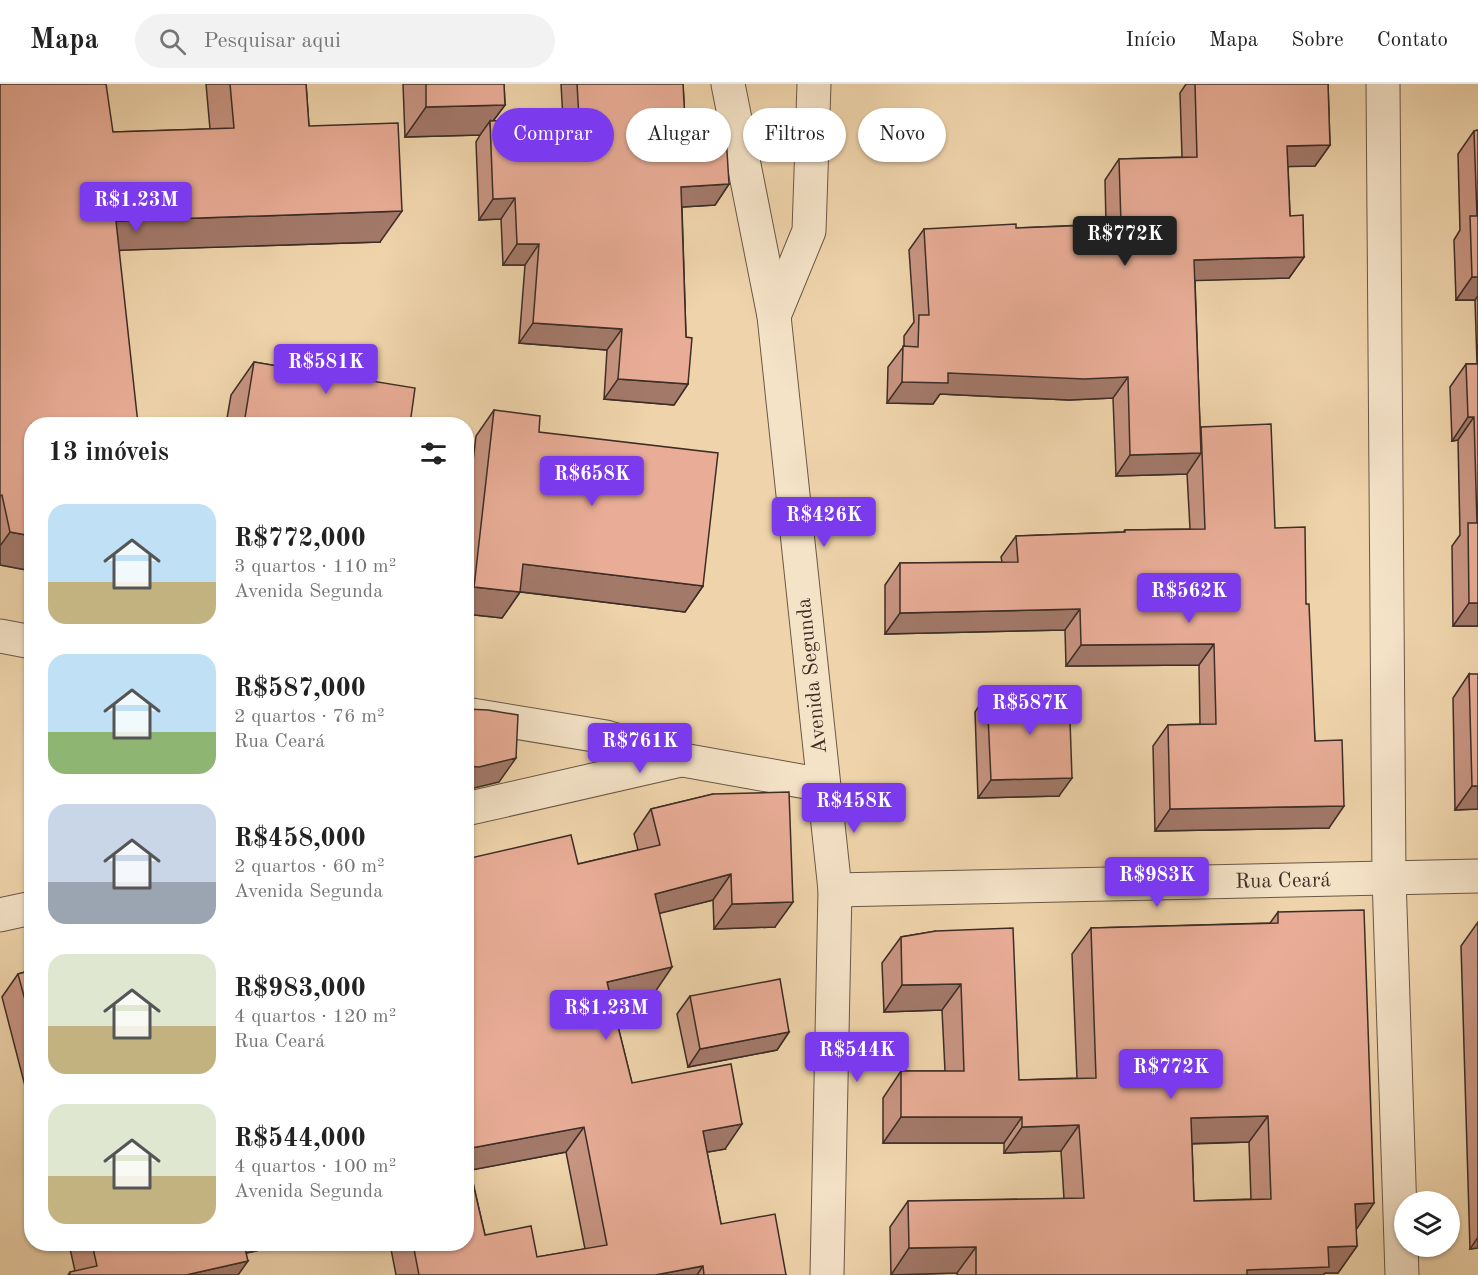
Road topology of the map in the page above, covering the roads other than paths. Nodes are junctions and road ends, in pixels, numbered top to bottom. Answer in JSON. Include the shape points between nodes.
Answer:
{"nodes":[{"id":1,"x":728,"y":84,"type":"edge"},
{"id":2,"x":814,"y":84,"type":"edge"},
{"id":3,"x":1383,"y":84,"type":"edge"},
{"id":4,"x":774,"y":316,"type":"junction"},
{"id":5,"x":0,"y":636,"type":"edge"},
{"id":6,"x":24,"y":640,"type":"edge"},
{"id":7,"x":474,"y":715,"type":"edge"},
{"id":8,"x":683,"y":760,"type":"junction"},
{"id":9,"x":823,"y":785,"type":"junction"},
{"id":10,"x":474,"y":807,"type":"edge"},
{"id":11,"x":1478,"y":876,"type":"edge"},
{"id":12,"x":1389,"y":877,"type":"junction"},
{"id":13,"x":835,"y":890,"type":"junction"},
{"id":14,"x":24,"y":910,"type":"edge"},
{"id":15,"x":0,"y":915,"type":"edge"},
{"id":16,"x":827,"y":1275,"type":"edge"},
{"id":17,"x":1402,"y":1275,"type":"edge"}],
"edges":[{"from":1,"to":4,"type":"street"},
{"from":2,"to":4,"type":"street","name":"Avenida Segunda","via":[[809,231]]},
{"from":3,"to":12,"type":"street"},
{"from":4,"to":9,"type":"street","name":"Avenida Segunda"},
{"from":5,"to":6,"type":"street"},
{"from":7,"to":8,"type":"street","via":[[606,737]]},
{"from":8,"to":9,"type":"street"},
{"from":8,"to":10,"type":"street"},
{"from":9,"to":13,"type":"street","name":"Avenida Segunda"},
{"from":11,"to":12,"type":"street","name":"Rua Ceará"},
{"from":12,"to":13,"type":"street","name":"Rua Ceará"},
{"from":12,"to":17,"type":"street"},
{"from":13,"to":16,"type":"street","name":"Avenida Segunda"},
{"from":14,"to":15,"type":"street"}]}
